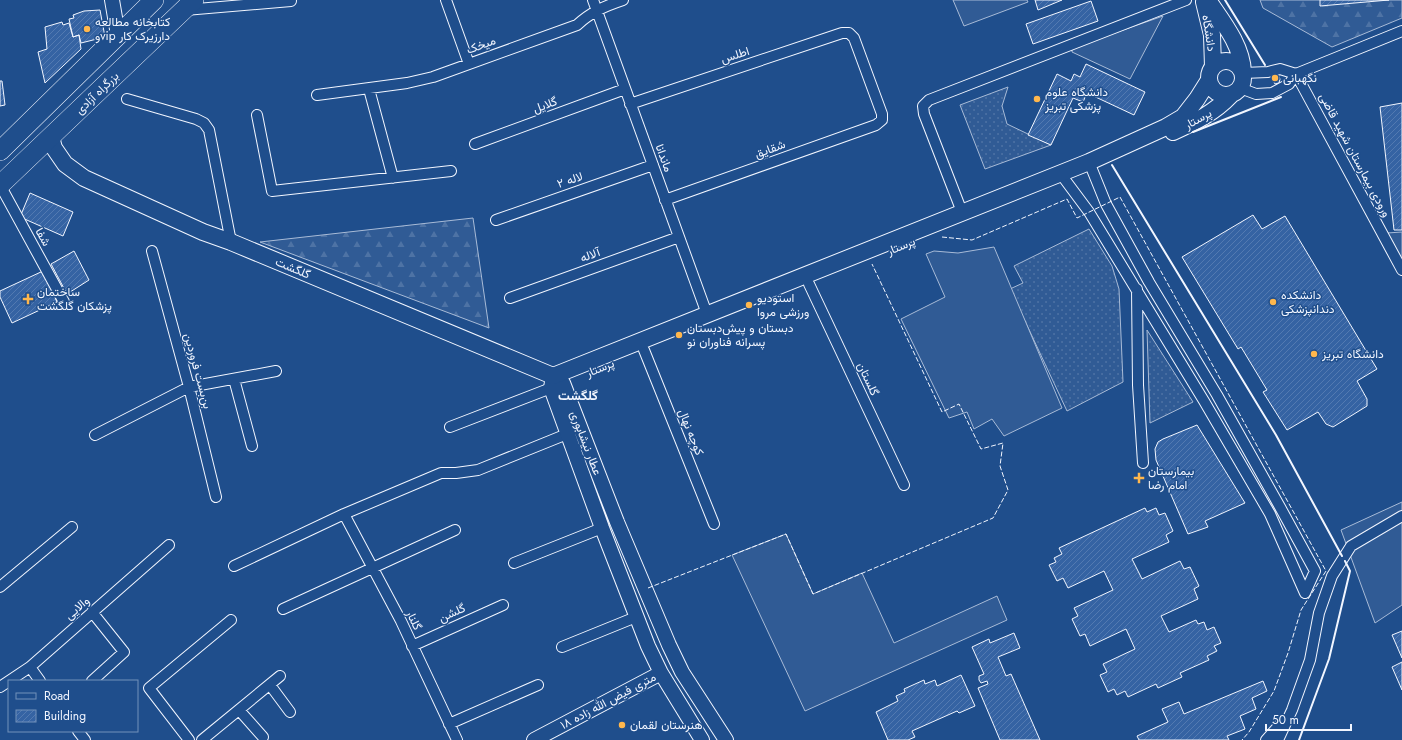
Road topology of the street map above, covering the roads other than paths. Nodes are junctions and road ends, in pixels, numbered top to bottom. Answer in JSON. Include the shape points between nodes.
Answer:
{"nodes":[{"id":1,"x":112,"y":0,"type":"edge"},
{"id":2,"x":154,"y":0,"type":"edge"},
{"id":3,"x":446,"y":0,"type":"edge"},
{"id":4,"x":593,"y":0,"type":"edge"},
{"id":5,"x":623,"y":0,"type":"edge"},
{"id":6,"x":1186,"y":0,"type":"edge"},
{"id":7,"x":1203,"y":0,"type":"edge"},
{"id":8,"x":1208,"y":0,"type":"edge"},
{"id":9,"x":291,"y":1,"type":"dead end"},
{"id":10,"x":189,"y":5,"type":"edge"},
{"id":11,"x":596,"y":11,"type":"junction"},
{"id":12,"x":1402,"y":31,"type":"edge"},
{"id":13,"x":118,"y":35,"type":"junction"},
{"id":14,"x":469,"y":64,"type":"junction"},
{"id":15,"x":1211,"y":73,"type":"junction"},
{"id":16,"x":1296,"y":74,"type":"junction"},
{"id":17,"x":1239,"y":82,"type":"junction"},
{"id":18,"x":369,"y":89,"type":"junction"},
{"id":19,"x":625,"y":89,"type":"junction"},
{"id":20,"x":316,"y":95,"type":"dead end"},
{"id":21,"x":127,"y":99,"type":"dead end"},
{"id":22,"x":630,"y":104,"type":"junction"},
{"id":23,"x":257,"y":115,"type":"dead end"},
{"id":24,"x":882,"y":120,"type":"joint"},
{"id":25,"x":51,"y":137,"type":"junction"},
{"id":26,"x":475,"y":144,"type":"dead end"},
{"id":27,"x":0,"y":151,"type":"edge"},
{"id":28,"x":652,"y":165,"type":"junction"},
{"id":29,"x":1090,"y":165,"type":"junction"},
{"id":30,"x":451,"y":171,"type":"dead end"},
{"id":31,"x":1062,"y":177,"type":"junction"},
{"id":32,"x":393,"y":178,"type":"junction"},
{"id":33,"x":0,"y":185,"type":"edge"},
{"id":34,"x":665,"y":200,"type":"junction"},
{"id":35,"x":962,"y":212,"type":"junction"},
{"id":36,"x":496,"y":220,"type":"dead end"},
{"id":37,"x":679,"y":237,"type":"junction"},
{"id":38,"x":231,"y":242,"type":"junction"},
{"id":39,"x":152,"y":251,"type":"dead end"},
{"id":40,"x":1402,"y":270,"type":"edge"},
{"id":41,"x":1150,"y":282,"type":"junction"},
{"id":42,"x":809,"y":284,"type":"junction"},
{"id":43,"x":1137,"y":289,"type":"junction"},
{"id":44,"x":510,"y":298,"type":"dead end"},
{"id":45,"x":64,"y":302,"type":"dead end"},
{"id":46,"x":707,"y":314,"type":"junction"},
{"id":47,"x":644,"y":350,"type":"junction"},
{"id":48,"x":276,"y":371,"type":"dead end"},
{"id":49,"x":234,"y":379,"type":"junction"},
{"id":50,"x":555,"y":382,"type":"junction"},
{"id":51,"x":189,"y":387,"type":"junction"},
{"id":52,"x":450,"y":427,"type":"dead end"},
{"id":53,"x":567,"y":434,"type":"junction"},
{"id":54,"x":95,"y":435,"type":"dead end"},
{"id":55,"x":252,"y":446,"type":"dead end"},
{"id":56,"x":1143,"y":462,"type":"dead end"},
{"id":57,"x":904,"y":485,"type":"dead end"},
{"id":58,"x":216,"y":498,"type":"dead end"},
{"id":59,"x":344,"y":514,"type":"junction"},
{"id":60,"x":1402,"y":516,"type":"edge"},
{"id":61,"x":714,"y":524,"type":"dead end"},
{"id":62,"x":72,"y":527,"type":"dead end"},
{"id":63,"x":602,"y":528,"type":"junction"},
{"id":64,"x":455,"y":530,"type":"dead end"},
{"id":65,"x":169,"y":546,"type":"dead end"},
{"id":66,"x":514,"y":563,"type":"dead end"},
{"id":67,"x":234,"y":566,"type":"dead end"},
{"id":68,"x":373,"y":568,"type":"junction"},
{"id":69,"x":0,"y":587,"type":"edge"},
{"id":70,"x":503,"y":605,"type":"dead end"},
{"id":71,"x":283,"y":609,"type":"dead end"},
{"id":72,"x":92,"y":612,"type":"junction"},
{"id":73,"x":636,"y":617,"type":"junction"},
{"id":74,"x":231,"y":620,"type":"dead end"},
{"id":75,"x":412,"y":646,"type":"junction"},
{"id":76,"x":562,"y":647,"type":"dead end"},
{"id":77,"x":30,"y":667,"type":"junction"},
{"id":78,"x":661,"y":674,"type":"junction"},
{"id":79,"x":280,"y":676,"type":"dead end"},
{"id":80,"x":10,"y":680,"type":"edge"},
{"id":81,"x":39,"y":680,"type":"edge"},
{"id":82,"x":93,"y":680,"type":"edge"},
{"id":83,"x":538,"y":685,"type":"dead end"},
{"id":84,"x":270,"y":686,"type":"junction"},
{"id":85,"x":239,"y":710,"type":"junction"},
{"id":86,"x":1292,"y":710,"type":"junction"},
{"id":87,"x":290,"y":712,"type":"dead end"},
{"id":88,"x":449,"y":724,"type":"junction"},
{"id":89,"x":79,"y":732,"type":"edge"},
{"id":90,"x":263,"y":737,"type":"dead end"},
{"id":91,"x":85,"y":740,"type":"edge"},
{"id":92,"x":189,"y":740,"type":"edge"},
{"id":93,"x":202,"y":740,"type":"edge"},
{"id":94,"x":457,"y":740,"type":"edge"},
{"id":95,"x":534,"y":740,"type":"edge"},
{"id":96,"x":702,"y":740,"type":"edge"},
{"id":97,"x":726,"y":740,"type":"edge"},
{"id":98,"x":1266,"y":740,"type":"edge"},
{"id":99,"x":1278,"y":740,"type":"edge"}],
"edges":[{"from":1,"to":13,"type":"main road"},
{"from":2,"to":13,"type":"highway"},
{"from":3,"to":14,"type":"street"},
{"from":4,"to":11,"type":"street","name":"ماندانا"},
{"from":5,"to":11,"type":"street"},
{"from":6,"to":35,"type":"street","via":[[929,100],[923,106],[924,114]]},
{"from":7,"to":15,"type":"main road","name":"دانشگاه","via":[[1212,35]]},
{"from":8,"to":17,"type":"main road","name":"دانشگاه","via":[[1236,44],[1242,66]]},
{"from":9,"to":10,"type":"street"},
{"from":10,"to":25,"type":"highway","name":"بزرگراه آزادی"},
{"from":11,"to":14,"type":"street","name":"میخک","via":[[577,24]]},
{"from":11,"to":19,"type":"street","name":"ماندانا"},
{"from":12,"to":16,"type":"street"},
{"from":13,"to":27,"type":"highway"},
{"from":14,"to":18,"type":"street","name":"میخک","via":[[433,77]]},
{"from":15,"to":17,"type":"main road","via":[[1211,87],[1220,94]]},
{"from":15,"to":17,"type":"main road","via":[[1222,61],[1227,60],[1237,64]]},
{"from":15,"to":29,"type":"main road","name":"پرستار","via":[[1197,99],[1183,117]]},
{"from":16,"to":17,"type":"street","via":[[1280,69]]},
{"from":16,"to":17,"type":"street","via":[[1289,84],[1272,93],[1256,94]]},
{"from":16,"to":40,"type":"street","name":"ورودی بیمارستان شهید قاضی"},
{"from":17,"to":29,"type":"main road","name":"پرستار","via":[[1221,105],[1198,121]]},
{"from":18,"to":20,"type":"street","name":"میخک"},
{"from":18,"to":32,"type":"street"},
{"from":19,"to":22,"type":"street","name":"ماندانا"},
{"from":19,"to":26,"type":"street","name":"گلایل"},
{"from":21,"to":38,"type":"street","via":[[204,123],[209,130]]},
{"from":22,"to":24,"type":"street","name":"اطلس","via":[[842,33],[849,33],[854,38]]},
{"from":22,"to":28,"type":"street","name":"ماندانا"},
{"from":23,"to":32,"type":"street","via":[[272,191]]},
{"from":24,"to":34,"type":"street","name":"شقایق","via":[[876,125]]},
{"from":25,"to":33,"type":"highway","name":"بزرگراه آزادی"},
{"from":25,"to":38,"type":"main road","name":"گلگشت","via":[[54,148],[65,164],[84,178],[203,232]]},
{"from":28,"to":34,"type":"street","name":"ماندانا"},
{"from":28,"to":36,"type":"street","name":"لاله ۲"},
{"from":29,"to":31,"type":"main road","name":"پرستار"},
{"from":29,"to":41,"type":"street","via":[[1106,204]]},
{"from":30,"to":32,"type":"street"},
{"from":31,"to":35,"type":"main road","name":"پرستار"},
{"from":31,"to":42,"type":"main road","name":"پرستار"},
{"from":31,"to":43,"type":"street","via":[[1090,212]]},
{"from":33,"to":45,"type":"street","name":"شفا"},
{"from":34,"to":37,"type":"street","name":"ماندانا"},
{"from":35,"to":46,"type":"main road","name":"پرستار"},
{"from":37,"to":44,"type":"street","name":"آلاله"},
{"from":37,"to":46,"type":"street","name":"ماندانا"},
{"from":38,"to":50,"type":"main road","name":"گلگشت"},
{"from":39,"to":51,"type":"street","name":"بن‌بست فروردین"},
{"from":41,"to":43,"type":"street"},
{"from":41,"to":43,"type":"street","via":[[1217,395],[1315,571],[1305,593],[1270,514]]},
{"from":42,"to":47,"type":"main road","name":"پرستار"},
{"from":42,"to":57,"type":"street","name":"گلستان"},
{"from":43,"to":56,"type":"street","via":[[1138,393]]},
{"from":46,"to":50,"type":"main road","name":"پرستار"},
{"from":47,"to":50,"type":"main road","name":"پرستار"},
{"from":47,"to":61,"type":"street","name":"کوچه نهال"},
{"from":48,"to":49,"type":"street"},
{"from":49,"to":51,"type":"street"},
{"from":49,"to":55,"type":"street"},
{"from":50,"to":52,"type":"street"},
{"from":50,"to":53,"type":"main road","name":"عطار نیشابوری"},
{"from":50,"to":97,"type":"main road","name":"عطار نیشابوری","via":[[668,645],[682,672]]},
{"from":51,"to":54,"type":"street"},
{"from":51,"to":58,"type":"street","name":"بن‌بست فروردین"},
{"from":53,"to":59,"type":"street","via":[[478,470],[441,473]]},
{"from":53,"to":63,"type":"main road","name":"عطار نیشابوری"},
{"from":59,"to":67,"type":"street"},
{"from":59,"to":68,"type":"street","name":"گلنار"},
{"from":60,"to":86,"type":"street","via":[[1351,546],[1332,576],[1319,613],[1310,660]]},
{"from":62,"to":69,"type":"street"},
{"from":63,"to":66,"type":"street"},
{"from":63,"to":73,"type":"main road","name":"عطار نیشابوری"},
{"from":64,"to":68,"type":"street"},
{"from":65,"to":72,"type":"street","name":"والایی"},
{"from":68,"to":71,"type":"street"},
{"from":68,"to":75,"type":"street","name":"گلنار"},
{"from":70,"to":75,"type":"street","name":"گلشن"},
{"from":72,"to":77,"type":"street","name":"والایی"},
{"from":72,"to":82,"type":"street","via":[[124,652]]},
{"from":73,"to":76,"type":"street"},
{"from":73,"to":78,"type":"main road","name":"عطار نیشابوری"},
{"from":74,"to":92,"type":"street","via":[[149,688]]},
{"from":75,"to":88,"type":"street","name":"گلنار"},
{"from":77,"to":80,"type":"street","name":"والایی"},
{"from":77,"to":81,"type":"street"},
{"from":78,"to":95,"type":"main road","name":"۱۸ متری فیض الله زاده"},
{"from":78,"to":96,"type":"main road","name":"عطار نیشابوری"},
{"from":79,"to":84,"type":"street"},
{"from":83,"to":88,"type":"street"},
{"from":84,"to":85,"type":"street"},
{"from":84,"to":87,"type":"street"},
{"from":85,"to":90,"type":"street"},
{"from":85,"to":93,"type":"street"},
{"from":86,"to":98,"type":"street"},
{"from":86,"to":99,"type":"street"},
{"from":88,"to":94,"type":"street","name":"گلنار"},
{"from":89,"to":91,"type":"street"}]}
